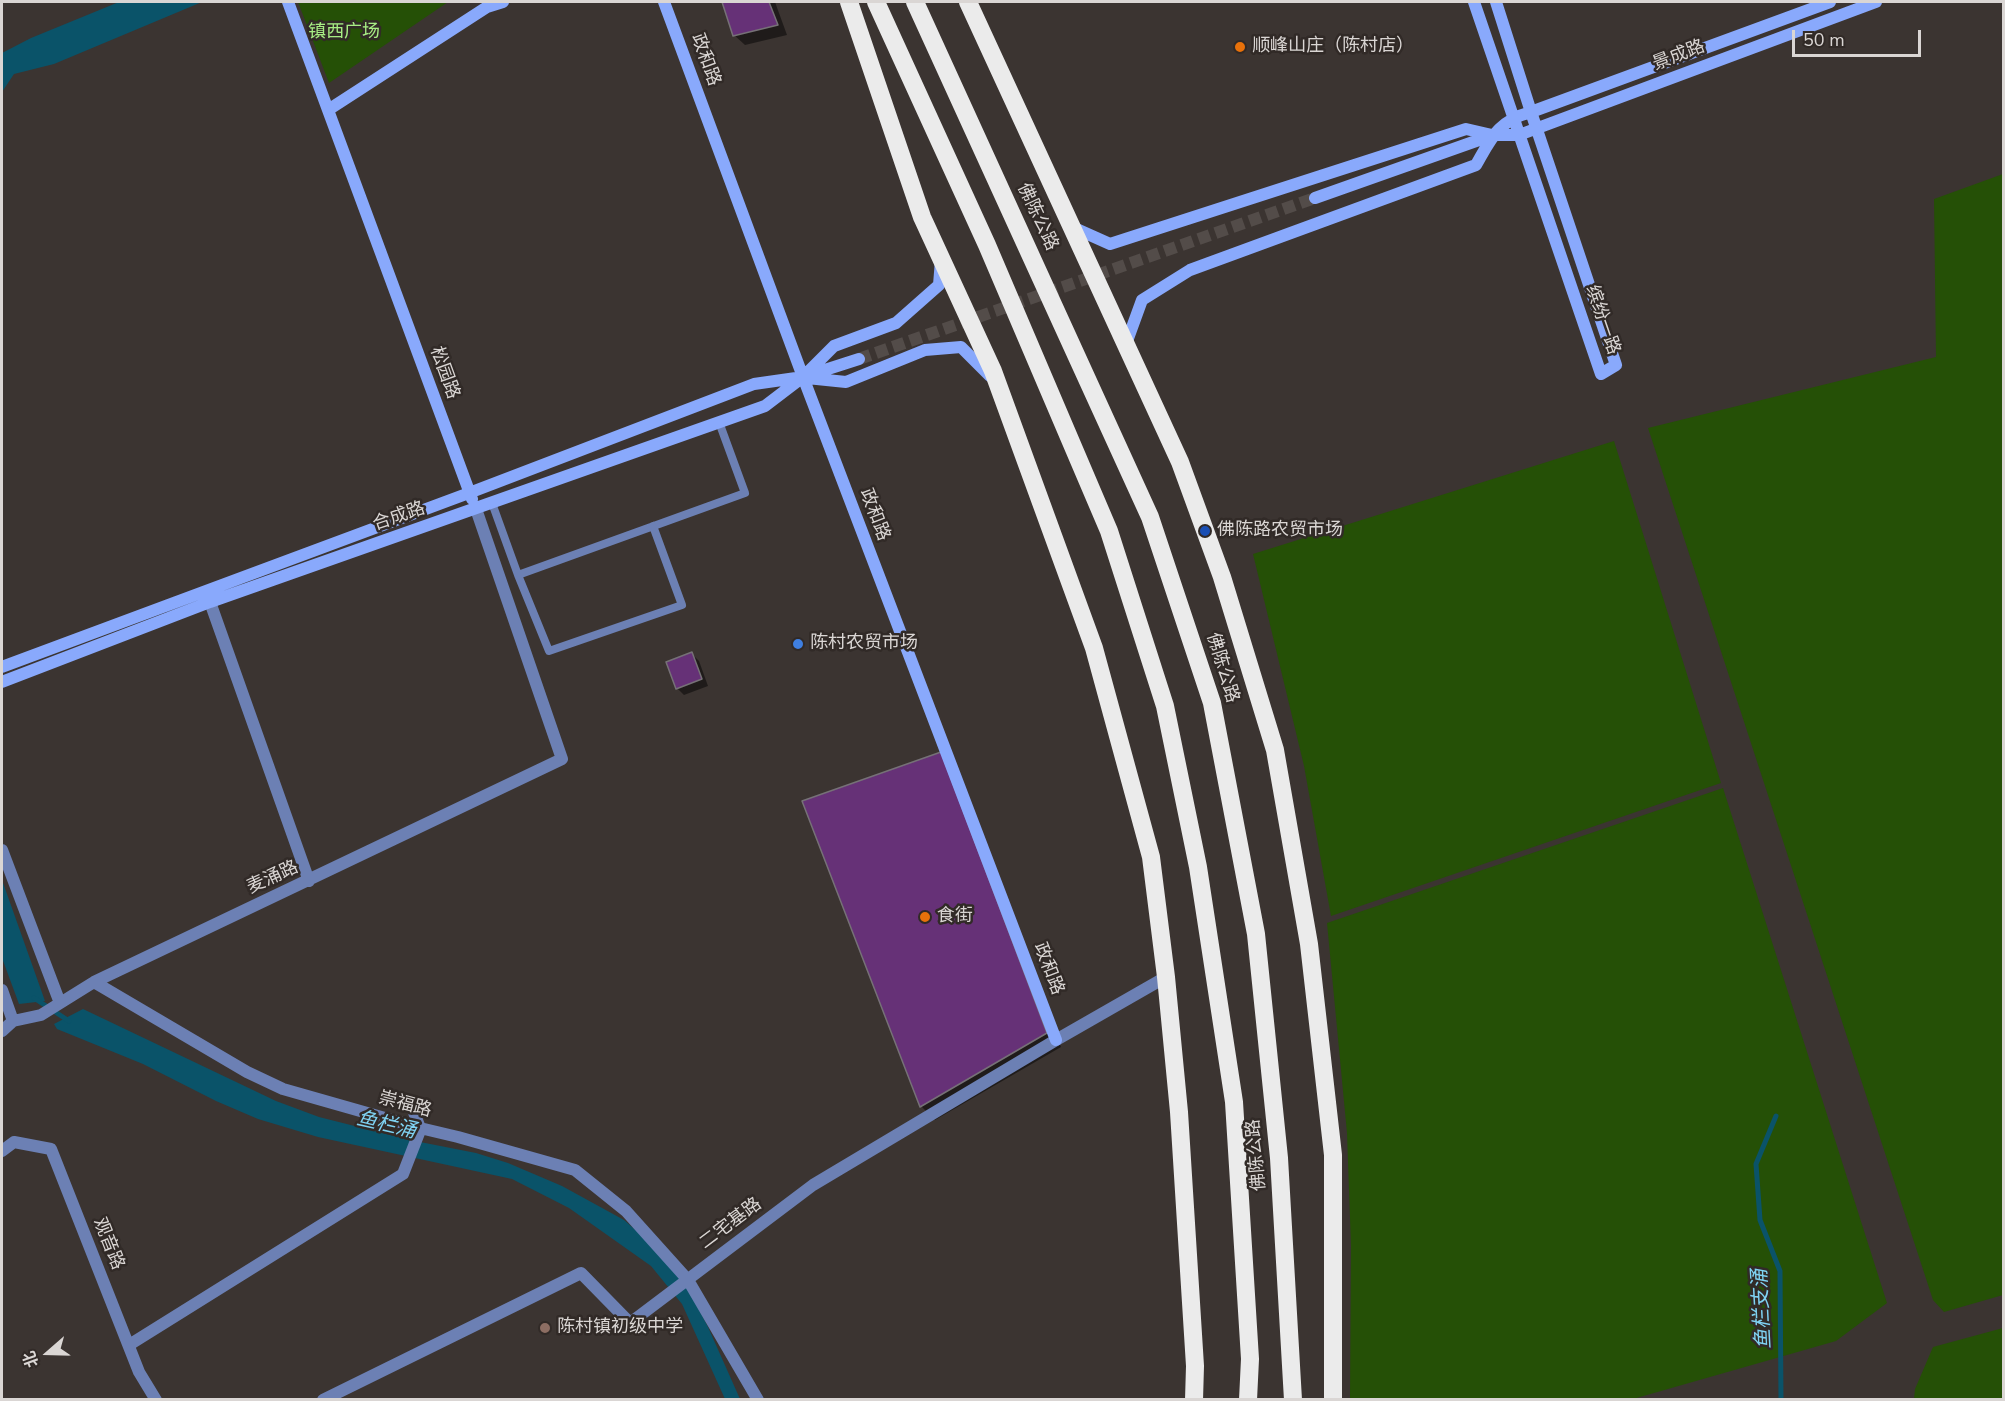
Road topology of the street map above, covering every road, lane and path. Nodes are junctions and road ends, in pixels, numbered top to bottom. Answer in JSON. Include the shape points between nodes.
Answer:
{"nodes":[{"id":1,"x":288,"y":2,"type":"edge"},
{"id":2,"x":503,"y":2,"type":"edge"},
{"id":3,"x":664,"y":2,"type":"edge"},
{"id":4,"x":849,"y":2,"type":"edge"},
{"id":5,"x":876,"y":2,"type":"edge"},
{"id":6,"x":915,"y":2,"type":"edge"},
{"id":7,"x":968,"y":2,"type":"edge"},
{"id":8,"x":1474,"y":2,"type":"edge"},
{"id":9,"x":1496,"y":2,"type":"edge"},
{"id":10,"x":1830,"y":2,"type":"edge"},
{"id":11,"x":1876,"y":2,"type":"edge"},
{"id":12,"x":328,"y":110,"type":"junction"},
{"id":13,"x":1530,"y":112,"type":"junction"},
{"id":14,"x":1512,"y":117,"type":"junction"},
{"id":15,"x":1536,"y":129,"type":"junction"},
{"id":16,"x":1493,"y":135,"type":"junction"},
{"id":17,"x":1519,"y":135,"type":"junction"},
{"id":18,"x":1315,"y":198,"type":"tunnel mouth"},
{"id":19,"x":1072,"y":227,"type":"junction"},
{"id":20,"x":941,"y":259,"type":"junction"},
{"id":21,"x":1126,"y":344,"type":"junction"},
{"id":22,"x":859,"y":359,"type":"tunnel mouth"},
{"id":23,"x":803,"y":377,"type":"junction"},
{"id":24,"x":1000,"y":390,"type":"junction"},
{"id":25,"x":719,"y":422,"type":"junction"},
{"id":26,"x":469,"y":493,"type":"junction"},
{"id":27,"x":492,"y":502,"type":"junction"},
{"id":28,"x":476,"y":509,"type":"junction"},
{"id":29,"x":653,"y":526,"type":"junction"},
{"id":30,"x":518,"y":575,"type":"junction"},
{"id":31,"x":210,"y":602,"type":"junction"},
{"id":32,"x":2,"y":667,"type":"edge"},
{"id":33,"x":2,"y":682,"type":"edge"},
{"id":34,"x":562,"y":759,"type":"joint"},
{"id":35,"x":2,"y":849,"type":"edge"},
{"id":36,"x":309,"y":881,"type":"junction"},
{"id":37,"x":1166,"y":977,"type":"junction"},
{"id":38,"x":94,"y":982,"type":"junction"},
{"id":39,"x":2,"y":990,"type":"edge"},
{"id":40,"x":60,"y":1004,"type":"junction"},
{"id":41,"x":13,"y":1021,"type":"junction"},
{"id":42,"x":2,"y":1031,"type":"edge"},
{"id":43,"x":1056,"y":1040,"type":"junction"},
{"id":44,"x":413,"y":1110,"type":"dead end"},
{"id":45,"x":420,"y":1131,"type":"junction"},
{"id":46,"x":2,"y":1151,"type":"edge"},
{"id":47,"x":688,"y":1280,"type":"junction"},
{"id":48,"x":129,"y":1345,"type":"junction"},
{"id":49,"x":156,"y":1400,"type":"edge"},
{"id":50,"x":322,"y":1400,"type":"edge"},
{"id":51,"x":758,"y":1400,"type":"edge"},
{"id":52,"x":1194,"y":1400,"type":"edge"},
{"id":53,"x":1248,"y":1400,"type":"edge"},
{"id":54,"x":1293,"y":1400,"type":"edge"},
{"id":55,"x":1333,"y":1400,"type":"edge"}],
"edges":[{"from":1,"to":12,"type":"main road","name":"松园路"},
{"from":2,"to":12,"type":"main road","via":[[487,7]]},
{"from":3,"to":23,"type":"main road","name":"政和路"},
{"from":4,"to":20,"type":"highway","via":[[922,217]]},
{"from":5,"to":53,"type":"highway","name":"佛陈公路","via":[[987,245],[1109,531],[1165,706],[1198,867],[1234,1102],[1250,1359]]},
{"from":6,"to":54,"type":"highway","name":"佛陈公路","via":[[1150,517],[1212,703],[1256,934],[1279,1158]]},
{"from":7,"to":19,"type":"highway"},
{"from":8,"to":14,"type":"main road","name":"缤纷一路"},
{"from":9,"to":13,"type":"main road","name":"缤纷一路"},
{"from":10,"to":13,"type":"main road","name":"景成路"},
{"from":11,"to":15,"type":"main road","name":"景成路"},
{"from":12,"to":26,"type":"main road","name":"松园路"},
{"from":13,"to":14,"type":"main road","name":"景成路"},
{"from":13,"to":15,"type":"main road","name":"缤纷一路"},
{"from":14,"to":16,"type":"main road","name":"景成路"},
{"from":14,"to":17,"type":"main road","name":"缤纷一路"},
{"from":15,"to":17,"type":"main road","name":"景成路"},
{"from":15,"to":17,"type":"main road","name":"缤纷一路","via":[[1616,365],[1601,374]]},
{"from":16,"to":17,"type":"main road","name":"景成路"},
{"from":16,"to":18,"type":"main road","name":"景成路"},
{"from":16,"to":19,"type":"main road","via":[[1466,129],[1110,244]]},
{"from":16,"to":21,"type":"main road","via":[[1476,165],[1190,270],[1142,300]]},
{"from":19,"to":21,"type":"highway"},
{"from":20,"to":23,"type":"main road","via":[[939,285],[896,323],[834,346]]},
{"from":20,"to":24,"type":"highway"},
{"from":21,"to":55,"type":"highway","via":[[1180,462],[1222,577],[1275,750],[1309,944],[1333,1155]]},
{"from":22,"to":23,"type":"main road","name":"合成路"},
{"from":23,"to":24,"type":"main road","via":[[846,382],[925,350],[961,347]]},
{"from":23,"to":25,"type":"main road","name":"合成路","via":[[765,406]]},
{"from":23,"to":26,"type":"main road","name":"合成路","via":[[754,384]]},
{"from":23,"to":43,"type":"main road","name":"政和路"},
{"from":24,"to":37,"type":"highway","via":[[1094,648],[1151,857]]},
{"from":25,"to":27,"type":"main road","name":"合成路"},
{"from":25,"to":29,"type":"lane","via":[[745,493]]},
{"from":26,"to":28,"type":"main road","name":"松园路"},
{"from":26,"to":32,"type":"main road","name":"合成路"},
{"from":27,"to":28,"type":"main road","name":"合成路"},
{"from":27,"to":30,"type":"lane"},
{"from":28,"to":31,"type":"main road","name":"合成路"},
{"from":28,"to":34,"type":"street","name":"松园路"},
{"from":29,"to":30,"type":"lane"},
{"from":29,"to":30,"type":"lane","via":[[681,605],[549,651]]},
{"from":31,"to":33,"type":"main road","name":"合成路"},
{"from":31,"to":36,"type":"street"},
{"from":34,"to":36,"type":"street","name":"麦涌路"},
{"from":35,"to":40,"type":"street"},
{"from":36,"to":38,"type":"street","name":"麦涌路"},
{"from":37,"to":43,"type":"street","name":"二宅基路"},
{"from":37,"to":52,"type":"highway","via":[[1179,1112]]},
{"from":38,"to":40,"type":"street","name":"麦涌路"},
{"from":38,"to":45,"type":"street","name":"崇福路","via":[[283,1089]]},
{"from":39,"to":41,"type":"street"},
{"from":40,"to":41,"type":"street","name":"麦涌路","via":[[41,1015]]},
{"from":41,"to":42,"type":"street","name":"麦涌路"},
{"from":43,"to":47,"type":"street","name":"二宅基路","via":[[813,1185]]},
{"from":44,"to":45,"type":"street"},
{"from":45,"to":47,"type":"street","name":"崇福路","via":[[458,1137],[575,1170],[626,1211]]},
{"from":45,"to":48,"type":"street","via":[[403,1174]]},
{"from":46,"to":48,"type":"street","name":"观音路","via":[[14,1142],[51,1149]]},
{"from":47,"to":50,"type":"street","name":"二宅基路","via":[[630,1323],[581,1273]]},
{"from":47,"to":51,"type":"street","name":"崇福路"},
{"from":48,"to":49,"type":"street","name":"观音路"}]}
